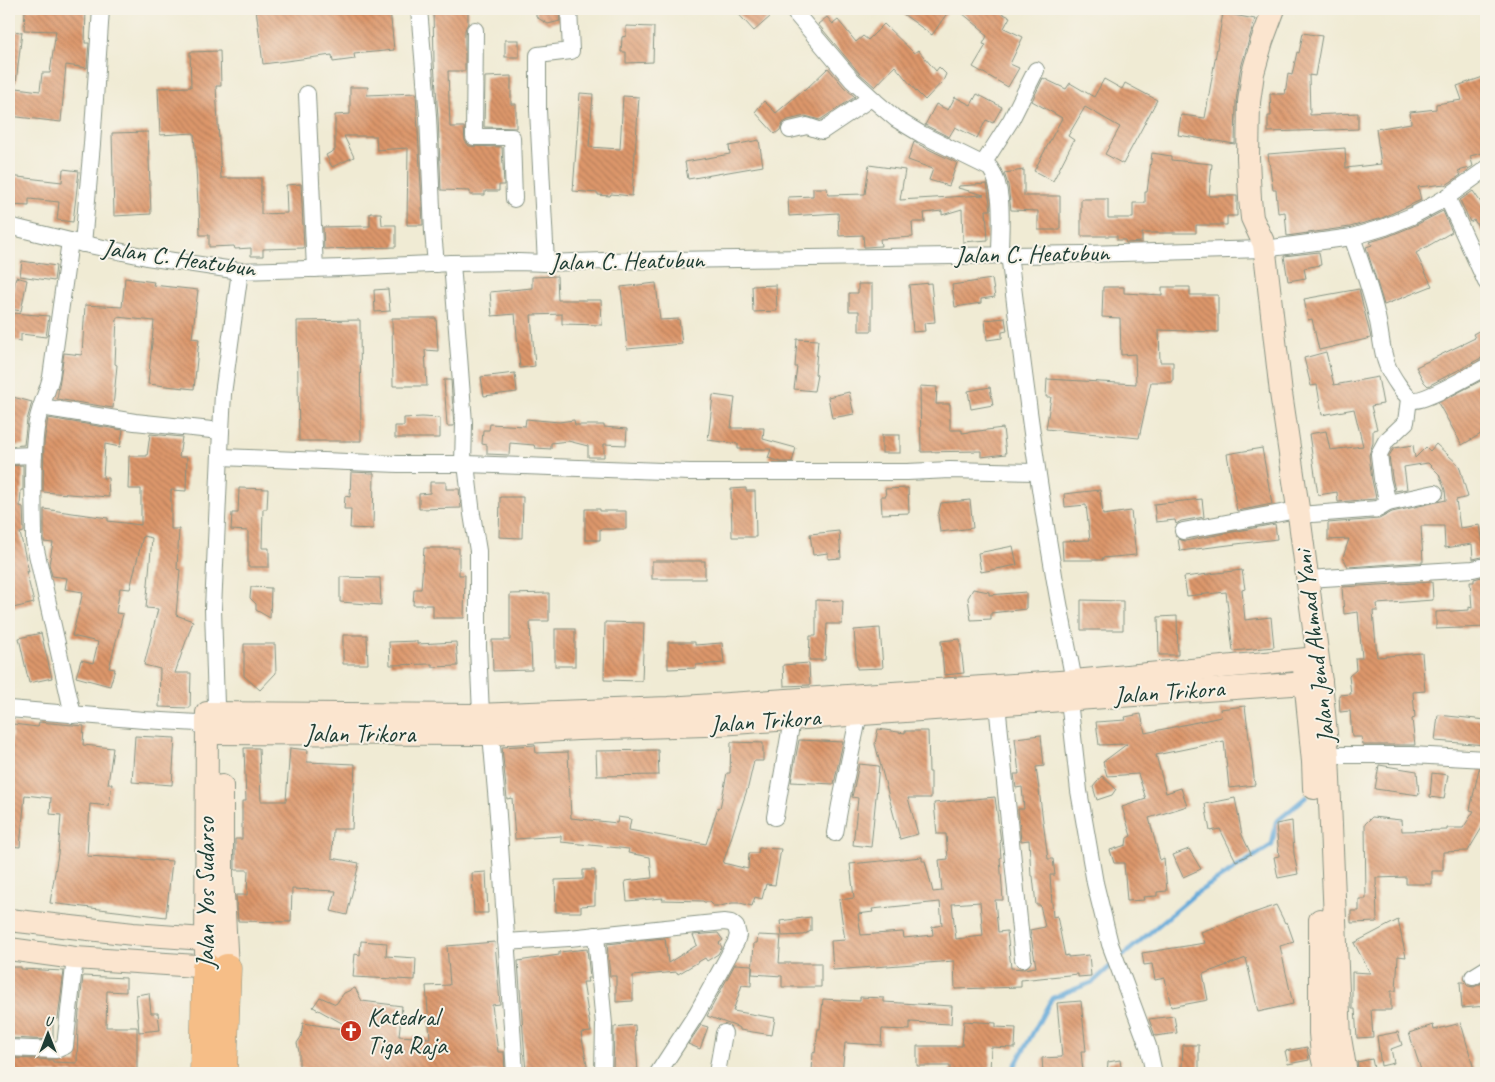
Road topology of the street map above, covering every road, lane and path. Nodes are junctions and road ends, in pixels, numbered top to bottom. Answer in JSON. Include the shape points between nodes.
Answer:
{"nodes":[{"id":1,"x":101,"y":9,"type":"edge"},
{"id":2,"x":419,"y":9,"type":"edge"},
{"id":3,"x":569,"y":9,"type":"edge"},
{"id":4,"x":792,"y":9,"type":"edge"},
{"id":5,"x":1274,"y":9,"type":"edge"},
{"id":6,"x":474,"y":30,"type":"dead end"},
{"id":7,"x":1036,"y":70,"type":"dead end"},
{"id":8,"x":306,"y":94,"type":"dead end"},
{"id":9,"x":871,"y":98,"type":"junction"},
{"id":10,"x":790,"y":130,"type":"dead end"},
{"id":11,"x":983,"y":164,"type":"junction"},
{"id":12,"x":1486,"y":169,"type":"edge"},
{"id":13,"x":1447,"y":197,"type":"junction"},
{"id":14,"x":514,"y":199,"type":"dead end"},
{"id":15,"x":9,"y":226,"type":"edge"},
{"id":16,"x":1352,"y":237,"type":"junction"},
{"id":17,"x":76,"y":242,"type":"junction"},
{"id":18,"x":1258,"y":249,"type":"junction"},
{"id":19,"x":1004,"y":254,"type":"junction"},
{"id":20,"x":444,"y":264,"type":"junction"},
{"id":21,"x":546,"y":264,"type":"junction"},
{"id":22,"x":315,"y":269,"type":"junction"},
{"id":23,"x":240,"y":271,"type":"junction"},
{"id":24,"x":1486,"y":282,"type":"edge"},
{"id":25,"x":1486,"y":367,"type":"edge"},
{"id":26,"x":1409,"y":399,"type":"junction"},
{"id":27,"x":41,"y":407,"type":"junction"},
{"id":28,"x":221,"y":431,"type":"junction"},
{"id":29,"x":34,"y":455,"type":"junction"},
{"id":30,"x":9,"y":456,"type":"edge"},
{"id":31,"x":221,"y":457,"type":"junction"},
{"id":32,"x":465,"y":464,"type":"junction"},
{"id":33,"x":1037,"y":472,"type":"junction"},
{"id":34,"x":1435,"y":493,"type":"dead end"},
{"id":35,"x":1388,"y":503,"type":"junction"},
{"id":36,"x":1292,"y":514,"type":"junction"},
{"id":37,"x":1183,"y":530,"type":"dead end"},
{"id":38,"x":1486,"y":566,"type":"edge"},
{"id":39,"x":1307,"y":579,"type":"junction"},
{"id":40,"x":1310,"y":659,"type":"junction"},
{"id":41,"x":1313,"y":682,"type":"junction"},
{"id":42,"x":1071,"y":690,"type":"junction"},
{"id":43,"x":996,"y":696,"type":"junction"},
{"id":44,"x":9,"y":709,"type":"edge"},
{"id":45,"x":859,"y":714,"type":"junction"},
{"id":46,"x":73,"y":715,"type":"junction"},
{"id":47,"x":212,"y":720,"type":"junction"},
{"id":48,"x":792,"y":720,"type":"junction"},
{"id":49,"x":486,"y":724,"type":"junction"},
{"id":50,"x":1328,"y":755,"type":"junction"},
{"id":51,"x":1486,"y":759,"type":"edge"},
{"id":52,"x":775,"y":818,"type":"dead end"},
{"id":53,"x":835,"y":833,"type":"dead end"},
{"id":54,"x":9,"y":920,"type":"edge"},
{"id":55,"x":596,"y":935,"type":"junction"},
{"id":56,"x":215,"y":939,"type":"junction"},
{"id":57,"x":506,"y":942,"type":"junction"},
{"id":58,"x":9,"y":949,"type":"edge"},
{"id":59,"x":74,"y":958,"type":"junction"},
{"id":60,"x":1023,"y":959,"type":"dead end"},
{"id":61,"x":216,"y":967,"type":"junction"},
{"id":62,"x":724,"y":1033,"type":"dead end"},
{"id":63,"x":9,"y":1048,"type":"edge"},
{"id":64,"x":204,"y":1073,"type":"edge"},
{"id":65,"x":223,"y":1073,"type":"edge"},
{"id":66,"x":515,"y":1073,"type":"edge"},
{"id":67,"x":603,"y":1073,"type":"edge"},
{"id":68,"x":658,"y":1073,"type":"edge"},
{"id":69,"x":717,"y":1073,"type":"edge"},
{"id":70,"x":1154,"y":1073,"type":"edge"},
{"id":71,"x":1326,"y":1073,"type":"edge"},
{"id":72,"x":1346,"y":1073,"type":"edge"}],
"edges":[{"from":1,"to":17,"type":"street","via":[[93,134]]},
{"from":2,"to":20,"type":"street","via":[[433,232]]},
{"from":3,"to":21,"type":"street","via":[[571,50],[538,55]]},
{"from":4,"to":9,"type":"street"},
{"from":5,"to":18,"type":"main road","name":"Jalan Jend Ahmad Yani","via":[[1253,73],[1249,102],[1248,166],[1252,218],[1262,238]]},
{"from":6,"to":14,"type":"street","via":[[474,137],[512,136]]},
{"from":7,"to":11,"type":"street","via":[[1011,120]]},
{"from":8,"to":22,"type":"street"},
{"from":9,"to":10,"type":"street","via":[[822,131],[807,126]]},
{"from":9,"to":11,"type":"street","via":[[921,134]]},
{"from":11,"to":19,"type":"street","via":[[990,168],[998,184]]},
{"from":12,"to":13,"type":"street","name":"Jalan C. Heatubun"},
{"from":13,"to":16,"type":"street","name":"Jalan C. Heatubun","via":[[1412,216]]},
{"from":13,"to":24,"type":"street"},
{"from":15,"to":17,"type":"street","name":"Jalan C. Heatubun"},
{"from":16,"to":18,"type":"street","name":"Jalan C. Heatubun"},
{"from":16,"to":26,"type":"street","via":[[1377,316],[1388,368]]},
{"from":17,"to":23,"type":"street","name":"Jalan C. Heatubun"},
{"from":17,"to":27,"type":"street","via":[[48,391]]},
{"from":18,"to":19,"type":"street","name":"Jalan C. Heatubun"},
{"from":18,"to":36,"type":"main road","name":"Jalan Jend Ahmad Yani","via":[[1256,282],[1266,381],[1280,467]]},
{"from":19,"to":21,"type":"street","name":"Jalan C. Heatubun"},
{"from":19,"to":33,"type":"street"},
{"from":20,"to":21,"type":"street","name":"Jalan C. Heatubun"},
{"from":20,"to":22,"type":"street","name":"Jalan C. Heatubun"},
{"from":20,"to":32,"type":"street","via":[[464,423]]},
{"from":22,"to":23,"type":"street","name":"Jalan C. Heatubun"},
{"from":23,"to":28,"type":"street"},
{"from":25,"to":26,"type":"street","via":[[1428,397],[1414,401]]},
{"from":26,"to":35,"type":"street","via":[[1406,422],[1386,441],[1379,454]]},
{"from":27,"to":28,"type":"street"},
{"from":27,"to":29,"type":"street"},
{"from":28,"to":31,"type":"street"},
{"from":29,"to":30,"type":"street"},
{"from":29,"to":46,"type":"street","via":[[34,541]]},
{"from":31,"to":32,"type":"street"},
{"from":31,"to":47,"type":"street"},
{"from":32,"to":33,"type":"street","via":[[690,472]]},
{"from":32,"to":49,"type":"street","via":[[478,551],[478,647]]},
{"from":33,"to":42,"type":"street"},
{"from":34,"to":35,"type":"street"},
{"from":35,"to":36,"type":"street","via":[[1378,508]]},
{"from":36,"to":37,"type":"street"},
{"from":36,"to":39,"type":"main road","name":"Jalan Jend Ahmad Yani"},
{"from":36,"to":40,"type":"main road","name":"Jalan Jend Ahmad Yani","via":[[1296,588]]},
{"from":38,"to":39,"type":"street"},
{"from":39,"to":40,"type":"main road","name":"Jalan Jend Ahmad Yani","via":[[1314,622]]},
{"from":40,"to":41,"type":"main road","name":"Jalan Jend Ahmad Yani"},
{"from":40,"to":42,"type":"main road","name":"Jalan Trikora"},
{"from":41,"to":42,"type":"main road","name":"Jalan Trikora"},
{"from":41,"to":50,"type":"main road","name":"Jalan Jend Ahmad Yani"},
{"from":41,"to":71,"type":"main road","name":"Jalan Jend Ahmad Yani","via":[[1313,762],[1320,904],[1320,1033]]},
{"from":42,"to":43,"type":"main road","name":"Jalan Trikora"},
{"from":42,"to":70,"type":"street","via":[[1079,791],[1095,883],[1110,944],[1148,1046]]},
{"from":43,"to":45,"type":"main road","name":"Jalan Trikora"},
{"from":43,"to":49,"type":"main road","name":"Jalan Trikora","via":[[668,708]]},
{"from":43,"to":60,"type":"street"},
{"from":44,"to":46,"type":"street"},
{"from":45,"to":48,"type":"main road","name":"Jalan Trikora"},
{"from":45,"to":53,"type":"street"},
{"from":46,"to":47,"type":"street"},
{"from":47,"to":49,"type":"main road","name":"Jalan Trikora"},
{"from":47,"to":56,"type":"main road","name":"Jalan Yos Sudarso","via":[[222,876]]},
{"from":48,"to":49,"type":"main road","name":"Jalan Trikora","via":[[578,729]]},
{"from":48,"to":52,"type":"street"},
{"from":49,"to":57,"type":"street","via":[[498,815]]},
{"from":50,"to":51,"type":"street","via":[[1411,754]]},
{"from":50,"to":72,"type":"main road","name":"Jalan Jend Ahmad Yani","via":[[1340,1038]]},
{"from":54,"to":56,"type":"main road","via":[[133,934]]},
{"from":55,"to":57,"type":"street"},
{"from":55,"to":67,"type":"street","via":[[604,1025]]},
{"from":55,"to":68,"type":"street","via":[[724,922],[736,927],[738,935],[732,953]]},
{"from":56,"to":61,"type":"main road","name":"Jalan Yos Sudarso"},
{"from":57,"to":66,"type":"street"},
{"from":58,"to":59,"type":"main road"},
{"from":59,"to":61,"type":"main road"},
{"from":59,"to":63,"type":"street","via":[[65,1046],[56,1050]]},
{"from":61,"to":64,"type":"highway","name":"Jalan Yos Sudarso"},
{"from":61,"to":65,"type":"highway","name":"Jalan Yos Sudarso"},
{"from":62,"to":69,"type":"street"}]}
